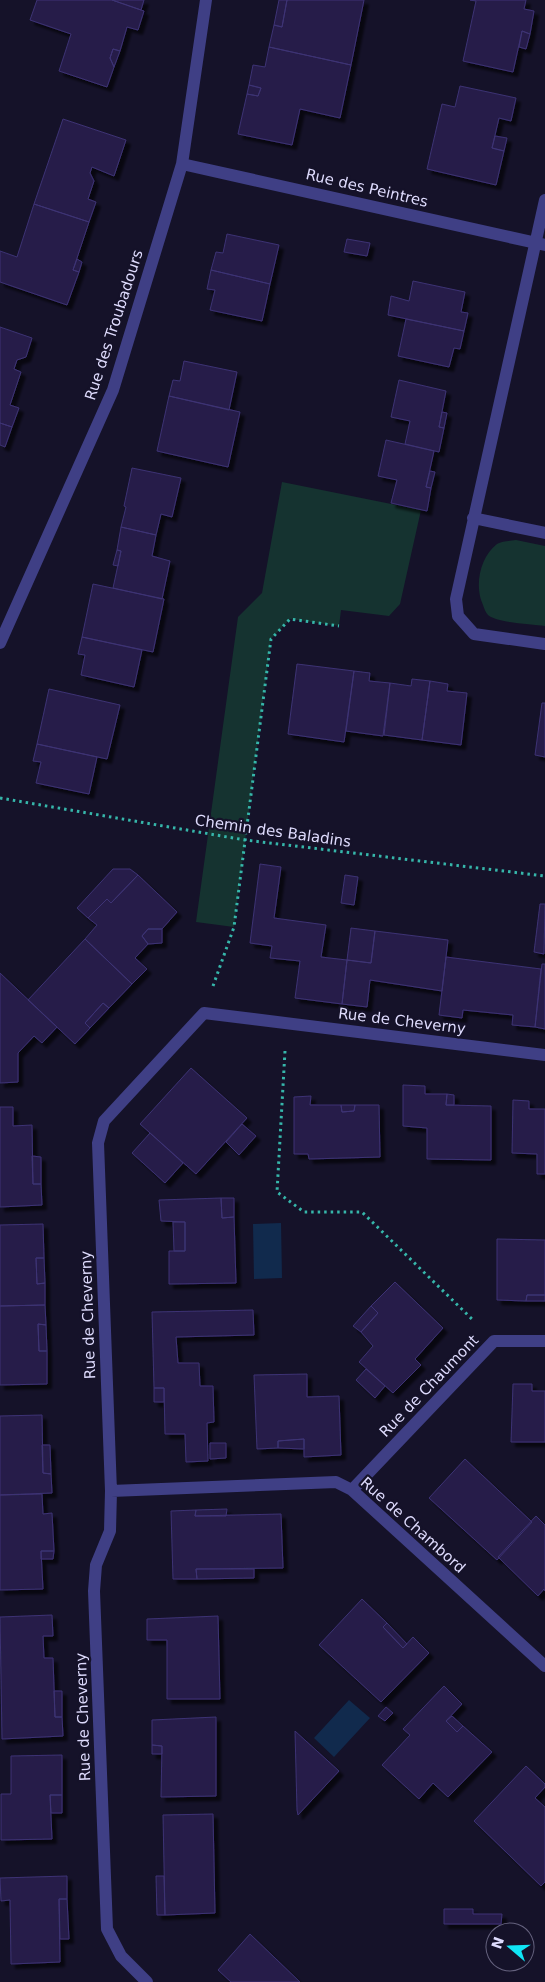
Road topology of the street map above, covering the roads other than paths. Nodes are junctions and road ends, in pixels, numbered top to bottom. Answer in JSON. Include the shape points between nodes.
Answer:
{"nodes":[{"id":1,"x":206,"y":0,"type":"edge"},
{"id":2,"x":182,"y":164,"type":"junction"},
{"id":3,"x":545,"y":200,"type":"edge"},
{"id":4,"x":541,"y":244,"type":"edge"},
{"id":5,"x":473,"y":518,"type":"junction"},
{"id":6,"x":545,"y":533,"type":"edge"},
{"id":7,"x":0,"y":643,"type":"edge"},
{"id":8,"x":545,"y":644,"type":"edge"},
{"id":9,"x":545,"y":1055,"type":"edge"},
{"id":10,"x":545,"y":1341,"type":"edge"},
{"id":11,"x":352,"y":1490,"type":"junction"},
{"id":12,"x":111,"y":1492,"type":"junction"},
{"id":13,"x":545,"y":1666,"type":"edge"},
{"id":14,"x":147,"y":1982,"type":"edge"}],
"edges":[{"from":1,"to":2,"type":"street","name":"Rue des Troubadours"},
{"from":2,"to":4,"type":"street","name":"Rue des Peintres"},
{"from":2,"to":7,"type":"street","name":"Rue des Troubadours","via":[[113,390]]},
{"from":3,"to":4,"type":"street"},
{"from":4,"to":5,"type":"street"},
{"from":5,"to":6,"type":"street"},
{"from":5,"to":8,"type":"street","via":[[456,599],[458,616],[474,634]]},
{"from":9,"to":12,"type":"street","name":"Rue de Cheverny","via":[[204,1013],[104,1121],[98,1143]]},
{"from":10,"to":11,"type":"street","name":"Rue de Chaumont","via":[[494,1341]]},
{"from":11,"to":12,"type":"street","name":"Rue de Chambord","via":[[336,1482]]},
{"from":11,"to":13,"type":"street","name":"Rue de Chambord"},
{"from":12,"to":14,"type":"street","name":"Rue de Cheverny","via":[[110,1531],[96,1565],[94,1591],[107,1929],[120,1956]]}]}
